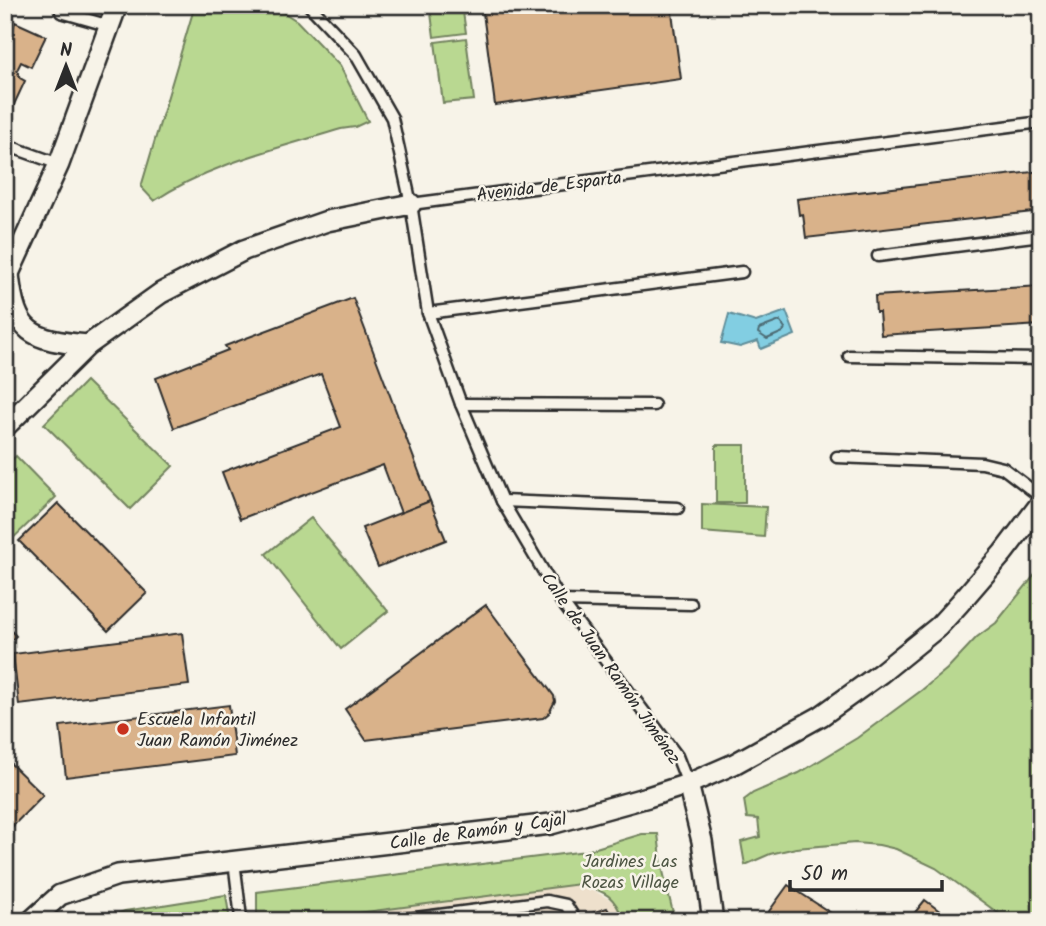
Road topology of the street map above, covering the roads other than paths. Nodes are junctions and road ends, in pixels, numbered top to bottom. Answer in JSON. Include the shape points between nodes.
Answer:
{"nodes":[{"id":1,"x":117,"y":5,"type":"edge"},
{"id":2,"x":309,"y":5,"type":"edge"},
{"id":3,"x":61,"y":12,"type":"dead end"},
{"id":4,"x":110,"y":26,"type":"junction"},
{"id":5,"x":1041,"y":122,"type":"edge"},
{"id":6,"x":6,"y":145,"type":"edge"},
{"id":7,"x":59,"y":164,"type":"junction"},
{"id":8,"x":411,"y":204,"type":"junction"},
{"id":9,"x":1041,"y":235,"type":"edge"},
{"id":10,"x":878,"y":256,"type":"dead end"},
{"id":11,"x":742,"y":272,"type":"dead end"},
{"id":12,"x":7,"y":278,"type":"edge"},
{"id":13,"x":428,"y":313,"type":"junction"},
{"id":14,"x":88,"y":345,"type":"junction"},
{"id":15,"x":849,"y":356,"type":"dead end"},
{"id":16,"x":1041,"y":359,"type":"edge"},
{"id":17,"x":461,"y":404,"type":"junction"},
{"id":18,"x":654,"y":405,"type":"dead end"},
{"id":19,"x":5,"y":427,"type":"edge"},
{"id":20,"x":837,"y":457,"type":"dead end"},
{"id":21,"x":1041,"y":497,"type":"edge"},
{"id":22,"x":502,"y":501,"type":"junction"},
{"id":23,"x":1041,"y":503,"type":"edge"},
{"id":24,"x":678,"y":508,"type":"dead end"},
{"id":25,"x":561,"y":601,"type":"junction"},
{"id":26,"x":691,"y":604,"type":"dead end"},
{"id":27,"x":688,"y":784,"type":"junction"},
{"id":28,"x":234,"y":861,"type":"junction"},
{"id":29,"x":241,"y":918,"type":"dead end"},
{"id":30,"x":31,"y":921,"type":"edge"},
{"id":31,"x":392,"y":921,"type":"edge"},
{"id":32,"x":576,"y":921,"type":"edge"},
{"id":33,"x":713,"y":921,"type":"edge"}],
"edges":[{"from":1,"to":4,"type":"street"},
{"from":2,"to":8,"type":"lane","name":"Calle de Juan Ramón Jiménez","via":[[356,55],[392,118]]},
{"from":3,"to":4,"type":"lane"},
{"from":4,"to":7,"type":"street"},
{"from":5,"to":8,"type":"lane","name":"Avenida de Esparta"},
{"from":6,"to":7,"type":"lane"},
{"from":7,"to":12,"type":"street"},
{"from":8,"to":13,"type":"lane","name":"Calle de Juan Ramón Jiménez"},
{"from":8,"to":14,"type":"street","name":"Avenida de Esparta","via":[[327,221],[244,250],[161,293]]},
{"from":9,"to":10,"type":"lane"},
{"from":11,"to":13,"type":"lane"},
{"from":12,"to":14,"type":"street","via":[[12,305],[26,328],[50,341]]},
{"from":13,"to":17,"type":"lane","name":"Calle de Juan Ramón Jiménez"},
{"from":14,"to":19,"type":"street","name":"Avenida de Esparta"},
{"from":15,"to":16,"type":"lane"},
{"from":17,"to":18,"type":"lane"},
{"from":17,"to":22,"type":"lane","name":"Calle de Juan Ramón Jiménez"},
{"from":20,"to":21,"type":"lane","via":[[982,463],[1003,468]]},
{"from":22,"to":24,"type":"lane"},
{"from":22,"to":25,"type":"lane","name":"Calle de Juan Ramón Jiménez"},
{"from":23,"to":27,"type":"street","name":"Calle de Ramón y Cajal","via":[[938,627],[881,673],[821,716]]},
{"from":25,"to":26,"type":"lane"},
{"from":25,"to":27,"type":"lane","name":"Calle de Juan Ramón Jiménez","via":[[677,756]]},
{"from":27,"to":28,"type":"street","name":"Calle de Ramón y Cajal","via":[[551,824]]},
{"from":27,"to":33,"type":"street","name":"Calle de Juan Ramón Jiménez","via":[[702,841]]},
{"from":28,"to":29,"type":"lane"},
{"from":28,"to":30,"type":"street","name":"Calle de Ramón y Cajal","via":[[118,875],[60,895]]},
{"from":31,"to":32,"type":"lane","via":[[547,901],[566,905]]}]}
